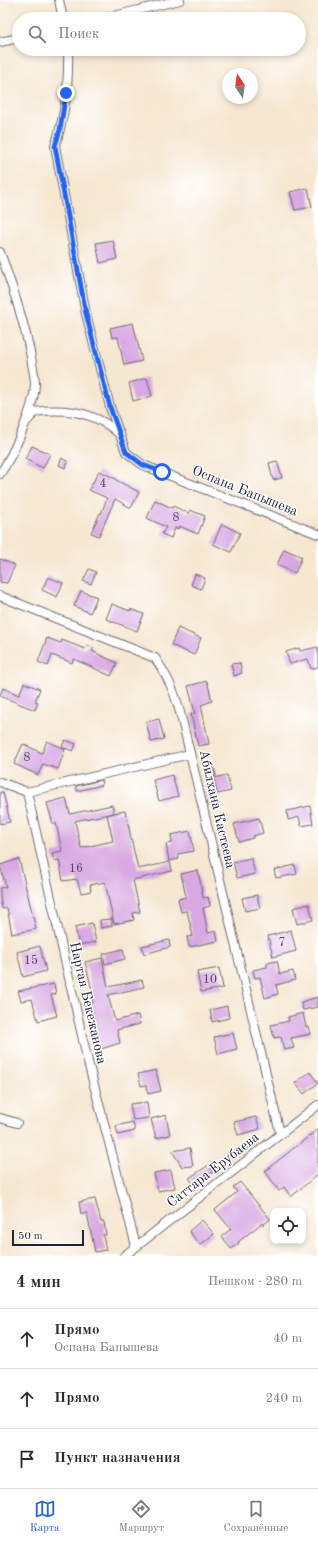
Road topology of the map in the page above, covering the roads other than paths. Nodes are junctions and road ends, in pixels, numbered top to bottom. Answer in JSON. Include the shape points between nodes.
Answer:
{"nodes":[{"id":1,"x":59,"y":0,"type":"edge"},
{"id":2,"x":180,"y":0,"type":"edge"},
{"id":3,"x":62,"y":12,"type":"edge"},
{"id":4,"x":130,"y":12,"type":"edge"},
{"id":5,"x":12,"y":39,"type":"edge"},
{"id":6,"x":0,"y":42,"type":"edge"},
{"id":7,"x":69,"y":56,"type":"edge"},
{"id":8,"x":0,"y":252,"type":"edge"},
{"id":9,"x":25,"y":424,"type":"junction"},
{"id":10,"x":119,"y":434,"type":"junction"},
{"id":11,"x":0,"y":474,"type":"edge"},
{"id":12,"x":318,"y":534,"type":"edge"},
{"id":13,"x":0,"y":596,"type":"edge"},
{"id":14,"x":190,"y":754,"type":"junction"},
{"id":15,"x":0,"y":782,"type":"edge"},
{"id":16,"x":27,"y":792,"type":"junction"},
{"id":17,"x":318,"y":1105,"type":"edge"},
{"id":18,"x":0,"y":1118,"type":"edge"},
{"id":19,"x":17,"y":1123,"type":"dead end"},
{"id":20,"x":280,"y":1133,"type":"junction"},
{"id":21,"x":136,"y":1246,"type":"junction"},
{"id":22,"x":124,"y":1256,"type":"edge"}],
"edges":[{"from":1,"to":3,"type":"street"},
{"from":2,"to":4,"type":"street"},
{"from":5,"to":6,"type":"street"},
{"from":7,"to":10,"type":"street","name":"Оспана Бапышева","via":[[64,110],[55,146],[86,314]]},
{"from":8,"to":9,"type":"street","via":[[24,328],[35,384]]},
{"from":9,"to":10,"type":"street","via":[[35,412],[63,410],[88,414],[109,425]]},
{"from":9,"to":11,"type":"street"},
{"from":10,"to":12,"type":"street","name":"Оспана Бапышева","via":[[126,452],[143,465]]},
{"from":13,"to":14,"type":"street","name":"Абилхана Кастеева","via":[[155,658],[176,697]]},
{"from":14,"to":16,"type":"street"},
{"from":14,"to":20,"type":"street","name":"Абилхана Кастеева"},
{"from":15,"to":16,"type":"street"},
{"from":16,"to":21,"type":"street","name":"Нартая Бекежанова","via":[[88,1062]]},
{"from":17,"to":20,"type":"street","name":"Саттара Ерубаева"},
{"from":18,"to":19,"type":"street"},
{"from":20,"to":21,"type":"street","name":"Саттара Ерубаева"},
{"from":21,"to":22,"type":"street","name":"Саттара Ерубаева"}]}
